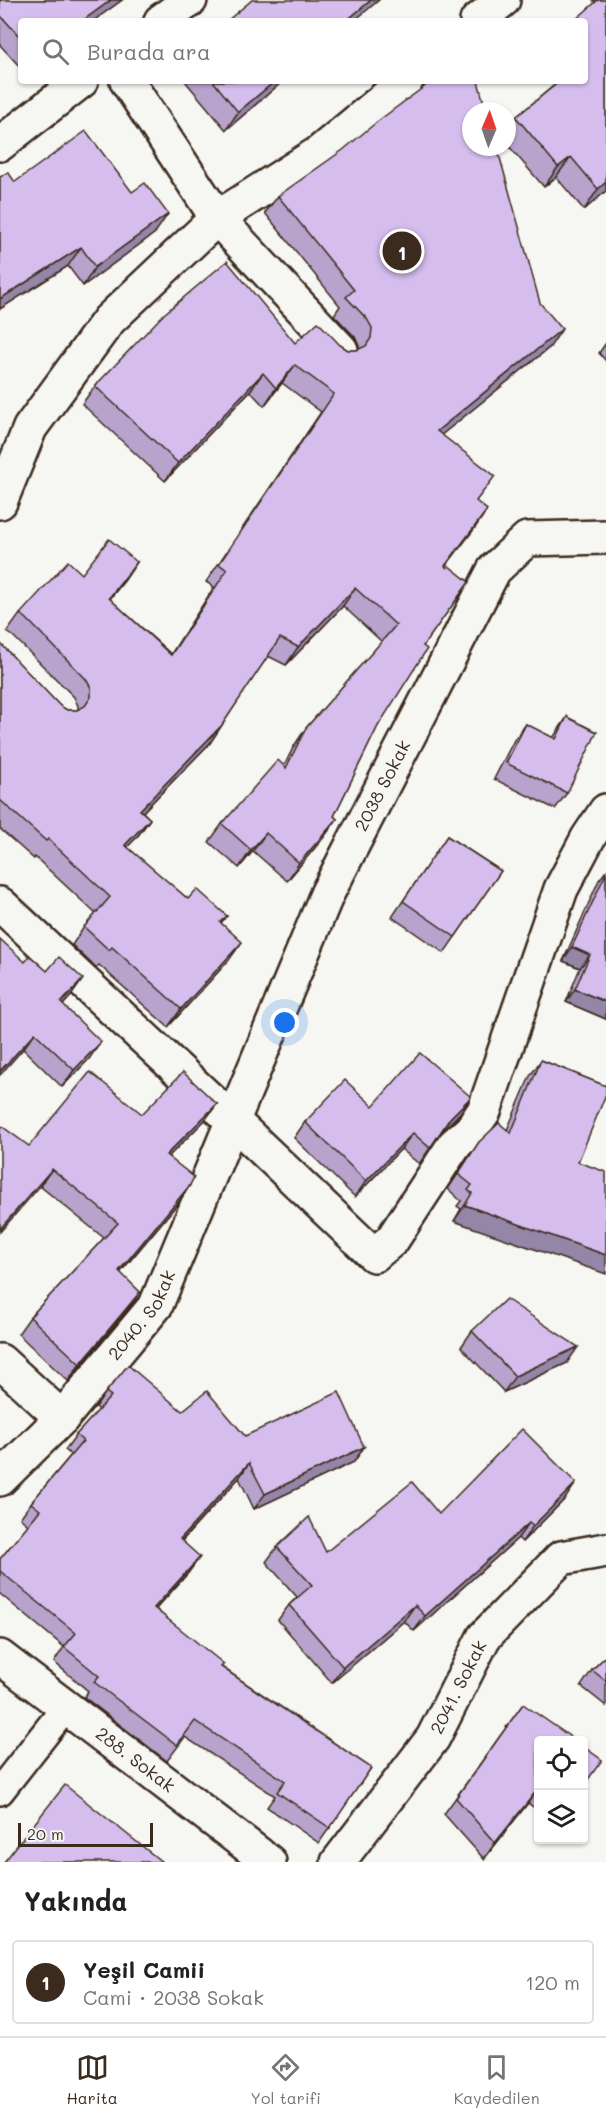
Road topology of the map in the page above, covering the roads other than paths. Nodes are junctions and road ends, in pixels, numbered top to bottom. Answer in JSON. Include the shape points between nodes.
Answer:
{"nodes":[{"id":1,"x":190,"y":0,"type":"edge"},
{"id":2,"x":503,"y":0,"type":"edge"},
{"id":3,"x":165,"y":18,"type":"edge"},
{"id":4,"x":481,"y":18,"type":"edge"},
{"id":5,"x":77,"y":84,"type":"edge"},
{"id":6,"x":129,"y":84,"type":"edge"},
{"id":7,"x":402,"y":84,"type":"edge"},
{"id":8,"x":0,"y":144,"type":"edge"},
{"id":9,"x":217,"y":218,"type":"junction"},
{"id":10,"x":341,"y":350,"type":"edge"},
{"id":11,"x":0,"y":502,"type":"edge"},
{"id":12,"x":606,"y":537,"type":"edge"},
{"id":13,"x":606,"y":811,"type":"edge"},
{"id":14,"x":0,"y":904,"type":"edge"},
{"id":15,"x":233,"y":1121,"type":"junction"},
{"id":16,"x":0,"y":1361,"type":"edge"},
{"id":17,"x":62,"y":1418,"type":"junction"},
{"id":18,"x":0,"y":1479,"type":"edge"},
{"id":19,"x":606,"y":1550,"type":"edge"},
{"id":20,"x":0,"y":1657,"type":"edge"},
{"id":21,"x":66,"y":1707,"type":"junction"},
{"id":22,"x":0,"y":1791,"type":"edge"},
{"id":23,"x":248,"y":1856,"type":"edge"},
{"id":24,"x":338,"y":1862,"type":"edge"}],
"edges":[{"from":1,"to":3,"type":"street"},
{"from":2,"to":4,"type":"street"},
{"from":5,"to":8,"type":"street"},
{"from":6,"to":9,"type":"street"},
{"from":7,"to":9,"type":"street","via":[[319,153]]},
{"from":9,"to":10,"type":"street"},
{"from":9,"to":11,"type":"street","via":[[109,320],[30,428]]},
{"from":12,"to":15,"type":"street","name":"2038 Sokak","via":[[527,539],[494,570],[327,894]]},
{"from":13,"to":15,"type":"street","via":[[561,889],[484,1111],[454,1145],[392,1239],[374,1255]]},
{"from":14,"to":15,"type":"street"},
{"from":15,"to":17,"type":"street","name":"2040. Sokak","via":[[156,1305]]},
{"from":16,"to":17,"type":"street"},
{"from":17,"to":18,"type":"street","name":"2040. Sokak"},
{"from":19,"to":24,"type":"street","name":"2041. Sokak","via":[[561,1558],[484,1637],[433,1737]]},
{"from":20,"to":21,"type":"street","name":"288. Sokak"},
{"from":21,"to":22,"type":"lane"},
{"from":21,"to":23,"type":"street","name":"288. Sokak"}]}
